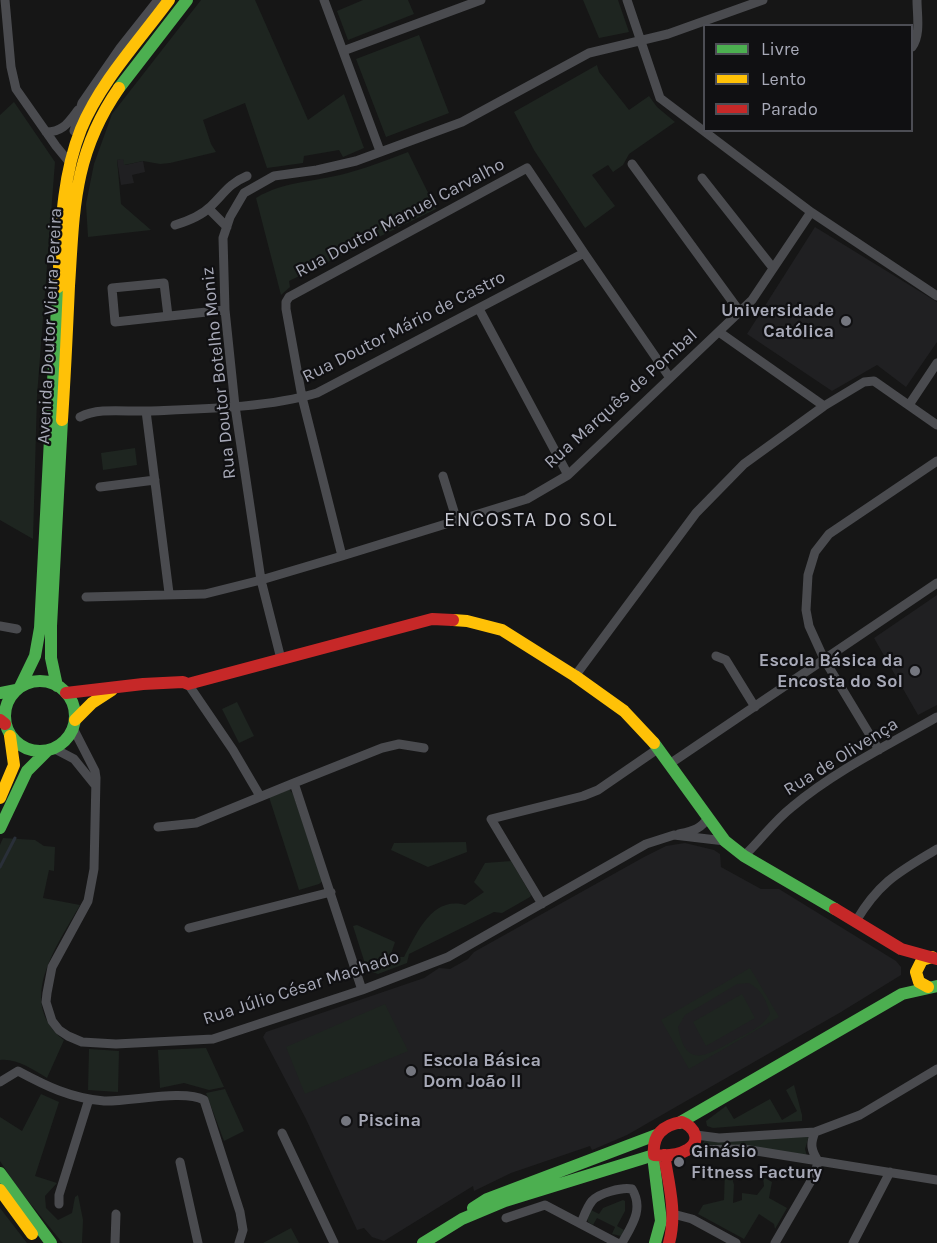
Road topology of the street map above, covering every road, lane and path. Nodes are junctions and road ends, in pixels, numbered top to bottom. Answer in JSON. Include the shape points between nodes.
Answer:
{"nodes":[{"id":1,"x":5,"y":0,"type":"edge"},
{"id":2,"x":158,"y":0,"type":"edge"},
{"id":3,"x":170,"y":0,"type":"edge"},
{"id":4,"x":188,"y":0,"type":"edge"},
{"id":5,"x":324,"y":0,"type":"edge"},
{"id":6,"x":481,"y":0,"type":"edge"},
{"id":7,"x":627,"y":0,"type":"edge"},
{"id":8,"x":763,"y":0,"type":"edge"},
{"id":9,"x":917,"y":0,"type":"edge"},
{"id":10,"x":641,"y":41,"type":"junction"},
{"id":11,"x":913,"y":46,"type":"edge"},
{"id":12,"x":343,"y":51,"type":"junction"},
{"id":13,"x":82,"y":103,"type":"junction"},
{"id":14,"x":703,"y":131,"type":"edge"},
{"id":15,"x":46,"y":132,"type":"junction"},
{"id":16,"x":705,"y":132,"type":"edge"},
{"id":17,"x":380,"y":151,"type":"junction"},
{"id":18,"x":70,"y":163,"type":"junction"},
{"id":19,"x":632,"y":164,"type":"dead end"},
{"id":20,"x":247,"y":176,"type":"dead end"},
{"id":21,"x":702,"y":178,"type":"dead end"},
{"id":22,"x":209,"y":209,"type":"junction"},
{"id":23,"x":811,"y":213,"type":"junction"},
{"id":24,"x":175,"y":225,"type":"dead end"},
{"id":25,"x":227,"y":227,"type":"junction"},
{"id":26,"x":584,"y":253,"type":"junction"},
{"id":27,"x":773,"y":268,"type":"junction"},
{"id":28,"x":937,"y":296,"type":"edge"},
{"id":29,"x":479,"y":309,"type":"junction"},
{"id":30,"x":225,"y":310,"type":"junction"},
{"id":31,"x":740,"y":312,"type":"junction"},
{"id":32,"x":168,"y":316,"type":"junction"},
{"id":33,"x":719,"y":332,"type":"junction"},
{"id":34,"x":937,"y":363,"type":"edge"},
{"id":35,"x":670,"y":378,"type":"junction"},
{"id":36,"x":302,"y":397,"type":"junction"},
{"id":37,"x":909,"y":405,"type":"junction"},
{"id":38,"x":235,"y":406,"type":"junction"},
{"id":39,"x":824,"y":406,"type":"junction"},
{"id":40,"x":146,"y":411,"type":"junction"},
{"id":41,"x":80,"y":417,"type":"dead end"},
{"id":42,"x":937,"y":425,"type":"edge"},
{"id":43,"x":937,"y":461,"type":"edge"},
{"id":44,"x":568,"y":475,"type":"junction"},
{"id":45,"x":443,"y":476,"type":"dead end"},
{"id":46,"x":155,"y":480,"type":"junction"},
{"id":47,"x":100,"y":487,"type":"dead end"},
{"id":48,"x":457,"y":521,"type":"junction"},
{"id":49,"x":342,"y":556,"type":"junction"},
{"id":50,"x":261,"y":580,"type":"junction"},
{"id":51,"x":937,"y":583,"type":"edge"},
{"id":52,"x":169,"y":593,"type":"junction"},
{"id":53,"x":86,"y":597,"type":"dead end"},
{"id":54,"x":0,"y":626,"type":"edge"},
{"id":55,"x":17,"y":629,"type":"dead end"},
{"id":56,"x":716,"y":656,"type":"dead end"},
{"id":57,"x":280,"y":659,"type":"junction"},
{"id":58,"x":824,"y":660,"type":"junction"},
{"id":59,"x":575,"y":676,"type":"junction"},
{"id":60,"x":188,"y":684,"type":"junction"},
{"id":61,"x":118,"y":687,"type":"junction"},
{"id":62,"x":18,"y":688,"type":"junction"},
{"id":63,"x":62,"y":689,"type":"junction"},
{"id":64,"x":0,"y":693,"type":"edge"},
{"id":65,"x":755,"y":707,"type":"junction"},
{"id":66,"x":937,"y":717,"type":"edge"},
{"id":67,"x":3,"y":722,"type":"edge"},
{"id":68,"x":74,"y":724,"type":"junction"},
{"id":69,"x":10,"y":736,"type":"junction"},
{"id":70,"x":424,"y":748,"type":"dead end"},
{"id":71,"x":658,"y":748,"type":"junction"},
{"id":72,"x":51,"y":750,"type":"junction"},
{"id":73,"x":879,"y":750,"type":"junction"},
{"id":74,"x":671,"y":763,"type":"junction"},
{"id":75,"x":294,"y":783,"type":"junction"},
{"id":76,"x":95,"y":785,"type":"junction"},
{"id":77,"x":260,"y":796,"type":"junction"},
{"id":78,"x":0,"y":798,"type":"edge"},
{"id":79,"x":708,"y":817,"type":"junction"},
{"id":80,"x":158,"y":827,"type":"dead end"},
{"id":81,"x":0,"y":828,"type":"edge"},
{"id":82,"x":674,"y":835,"type":"junction"},
{"id":83,"x":725,"y":841,"type":"junction"},
{"id":84,"x":937,"y":849,"type":"edge"},
{"id":85,"x":744,"y":856,"type":"junction"},
{"id":86,"x":331,"y":892,"type":"junction"},
{"id":87,"x":542,"y":904,"type":"junction"},
{"id":88,"x":856,"y":921,"type":"junction"},
{"id":89,"x":189,"y":928,"type":"dead end"},
{"id":90,"x":901,"y":949,"type":"junction"},
{"id":91,"x":934,"y":958,"type":"edge"},
{"id":92,"x":916,"y":970,"type":"junction"},
{"id":93,"x":932,"y":986,"type":"edge"},
{"id":94,"x":362,"y":990,"type":"junction"},
{"id":95,"x":902,"y":994,"type":"junction"},
{"id":96,"x":937,"y":1069,"type":"edge"},
{"id":97,"x":0,"y":1082,"type":"edge"},
{"id":98,"x":88,"y":1099,"type":"junction"},
{"id":99,"x":708,"y":1105,"type":"junction"},
{"id":100,"x":678,"y":1122,"type":"junction"},
{"id":101,"x":695,"y":1132,"type":"junction"},
{"id":102,"x":815,"y":1132,"type":"junction"},
{"id":103,"x":282,"y":1133,"type":"dead end"},
{"id":104,"x":656,"y":1135,"type":"junction"},
{"id":105,"x":688,"y":1150,"type":"junction"},
{"id":106,"x":658,"y":1155,"type":"junction"},
{"id":107,"x":818,"y":1161,"type":"junction"},
{"id":108,"x":180,"y":1162,"type":"dead end"},
{"id":109,"x":890,"y":1172,"type":"junction"},
{"id":110,"x":0,"y":1173,"type":"edge"},
{"id":111,"x":937,"y":1180,"type":"edge"},
{"id":112,"x":0,"y":1190,"type":"edge"},
{"id":113,"x":59,"y":1204,"type":"dead end"},
{"id":114,"x":116,"y":1214,"type":"dead end"},
{"id":115,"x":673,"y":1214,"type":"junction"},
{"id":116,"x":506,"y":1218,"type":"dead end"},
{"id":117,"x":461,"y":1219,"type":"junction"},
{"id":118,"x":581,"y":1223,"type":"junction"},
{"id":119,"x":39,"y":1243,"type":"edge"},
{"id":120,"x":51,"y":1243,"type":"edge"},
{"id":121,"x":115,"y":1243,"type":"edge"},
{"id":122,"x":198,"y":1243,"type":"edge"},
{"id":123,"x":239,"y":1243,"type":"edge"},
{"id":124,"x":334,"y":1243,"type":"edge"},
{"id":125,"x":423,"y":1243,"type":"edge"},
{"id":126,"x":620,"y":1243,"type":"edge"},
{"id":127,"x":655,"y":1243,"type":"edge"},
{"id":128,"x":669,"y":1243,"type":"edge"},
{"id":129,"x":736,"y":1243,"type":"edge"},
{"id":130,"x":775,"y":1243,"type":"edge"},
{"id":131,"x":853,"y":1243,"type":"edge"}],
"edges":[{"from":1,"to":15,"type":"street","via":[[16,89]]},
{"from":2,"to":13,"type":"street","name":"Avenida Doutor Vieira Pereira"},
{"from":3,"to":18,"type":"main road","name":"Avenida Doutor Vieira Pereira","via":[[86,118]]},
{"from":4,"to":63,"type":"main road","name":"Avenida Doutor Vieira Pereira","via":[[98,123],[82,162],[74,202],[51,626],[51,658]]},
{"from":5,"to":12,"type":"street"},
{"from":6,"to":12,"type":"street"},
{"from":7,"to":10,"type":"street"},
{"from":8,"to":10,"type":"street","name":"Rua Doutor Botelho Moniz"},
{"from":9,"to":11,"type":"street"},
{"from":10,"to":14,"type":"street","via":[[660,98]]},
{"from":10,"to":17,"type":"street","name":"Rua Doutor Botelho Moniz","via":[[589,53],[462,122]]},
{"from":12,"to":17,"type":"street"},
{"from":13,"to":15,"type":"street","via":[[57,132]]},
{"from":13,"to":18,"type":"street","name":"Avenida Doutor Vieira Pereira","via":[[70,146]]},
{"from":15,"to":18,"type":"street"},
{"from":16,"to":23,"type":"street"},
{"from":17,"to":25,"type":"street","name":"Rua Doutor Botelho Moniz","via":[[335,166],[274,176],[244,193]]},
{"from":18,"to":62,"type":"main road","name":"Avenida Doutor Vieira Pereira","via":[[63,202],[40,628],[35,656]]},
{"from":19,"to":31,"type":"street"},
{"from":20,"to":22,"type":"street","via":[[234,182]]},
{"from":21,"to":27,"type":"street"},
{"from":22,"to":24,"type":"street"},
{"from":22,"to":25,"type":"street"},
{"from":23,"to":27,"type":"street","name":"Rua Marquês de Pombal"},
{"from":23,"to":28,"type":"street"},
{"from":25,"to":30,"type":"street","name":"Rua Doutor Botelho Moniz","via":[[223,238]]},
{"from":26,"to":29,"type":"street","name":"Rua Doutor Mário de Castro"},
{"from":26,"to":35,"type":"street"},
{"from":26,"to":36,"type":"street","name":"Rua Doutor Manuel Carvalho","via":[[527,168],[289,297],[286,309]]},
{"from":27,"to":31,"type":"street","name":"Rua Marquês de Pombal"},
{"from":29,"to":36,"type":"street","name":"Rua Doutor Mário de Castro","via":[[317,393]]},
{"from":29,"to":44,"type":"street"},
{"from":30,"to":32,"type":"street"},
{"from":30,"to":38,"type":"street","name":"Rua Doutor Botelho Moniz"},
{"from":31,"to":33,"type":"street","name":"Rua Marquês de Pombal"},
{"from":32,"to":32,"type":"street","via":[[115,322],[112,288],[164,283]]},
{"from":33,"to":35,"type":"street","name":"Rua Marquês de Pombal"},
{"from":33,"to":39,"type":"street"},
{"from":34,"to":37,"type":"street"},
{"from":35,"to":44,"type":"street","name":"Rua Marquês de Pombal"},
{"from":36,"to":38,"type":"street","name":"Rua Doutor Mário de Castro"},
{"from":36,"to":49,"type":"street"},
{"from":37,"to":39,"type":"street","via":[[874,381],[864,382]]},
{"from":37,"to":42,"type":"street"},
{"from":38,"to":40,"type":"street","name":"Rua Doutor Mário de Castro"},
{"from":38,"to":50,"type":"street","name":"Rua Doutor Botelho Moniz"},
{"from":39,"to":59,"type":"street","via":[[744,464],[696,513]]},
{"from":40,"to":41,"type":"street","name":"Rua Doutor Mário de Castro","via":[[89,412]]},
{"from":40,"to":46,"type":"street"},
{"from":43,"to":58,"type":"street","via":[[829,534],[815,552],[808,575],[806,610]]},
{"from":44,"to":48,"type":"street","name":"Rua Marquês de Pombal","via":[[527,499]]},
{"from":45,"to":48,"type":"street"},
{"from":46,"to":47,"type":"street"},
{"from":46,"to":52,"type":"street"},
{"from":48,"to":49,"type":"street","name":"Rua Marquês de Pombal"},
{"from":49,"to":50,"type":"street","name":"Rua Marquês de Pombal"},
{"from":50,"to":52,"type":"street","name":"Rua Marquês de Pombal","via":[[205,594]]},
{"from":50,"to":57,"type":"street","name":"Rua Doutor Botelho Moniz"},
{"from":51,"to":58,"type":"street"},
{"from":52,"to":53,"type":"street","name":"Rua Marquês de Pombal"},
{"from":54,"to":55,"type":"street"},
{"from":56,"to":65,"type":"street","via":[[726,660]]},
{"from":57,"to":59,"type":"main road","via":[[432,619],[454,620],[502,630]]},
{"from":57,"to":60,"type":"main road"},
{"from":58,"to":65,"type":"street"},
{"from":58,"to":73,"type":"street"},
{"from":59,"to":71,"type":"main road","via":[[624,711]]},
{"from":60,"to":61,"type":"main road"},
{"from":60,"to":77,"type":"street"},
{"from":61,"to":63,"type":"main road"},
{"from":61,"to":68,"type":"main road","via":[[92,703]]},
{"from":62,"to":63,"type":"main road","via":[[39,681]]},
{"from":62,"to":64,"type":"main road"},
{"from":62,"to":67,"type":"main road","via":[[5,709]]},
{"from":63,"to":68,"type":"main road","via":[[74,705]]},
{"from":65,"to":74,"type":"street"},
{"from":66,"to":73,"type":"street","name":"Rua de Olivença"},
{"from":67,"to":69,"type":"main road"},
{"from":68,"to":72,"type":"main road","via":[[64,742]]},
{"from":68,"to":76,"type":"street","name":"Rua Júlio César Machado","via":[[95,771]]},
{"from":69,"to":72,"type":"main road","via":[[30,750]]},
{"from":69,"to":78,"type":"main road","via":[[14,765]]},
{"from":70,"to":75,"type":"street","via":[[399,744],[382,748]]},
{"from":71,"to":74,"type":"main road"},
{"from":71,"to":87,"type":"street","via":[[598,790],[491,819]]},
{"from":72,"to":76,"type":"street","via":[[74,759]]},
{"from":72,"to":81,"type":"main road","via":[[27,771]]},
{"from":73,"to":85,"type":"street","name":"Rua de Olivença","via":[[806,795]]},
{"from":74,"to":79,"type":"main road"},
{"from":75,"to":77,"type":"street"},
{"from":75,"to":86,"type":"street"},
{"from":76,"to":94,"type":"street","name":"Rua Júlio César Machado","via":[[94,869],[88,901],[48,980],[46,1002],[59,1030],[82,1042],[116,1044],[213,1039]]},
{"from":77,"to":80,"type":"street","via":[[196,823]]},
{"from":79,"to":82,"type":"street","name":"Rua Júlio César Machado","via":[[696,830]]},
{"from":79,"to":83,"type":"main road"},
{"from":82,"to":83,"type":"street","name":"Rua Júlio César Machado"},
{"from":82,"to":87,"type":"street","name":"Rua Júlio César Machado","via":[[646,844]]},
{"from":83,"to":85,"type":"main road"},
{"from":84,"to":88,"type":"street","via":[[891,878],[870,899]]},
{"from":85,"to":88,"type":"main road"},
{"from":86,"to":89,"type":"street"},
{"from":86,"to":94,"type":"street"},
{"from":87,"to":94,"type":"street","name":"Rua Júlio César Machado","via":[[448,957]]},
{"from":88,"to":90,"type":"main road"},
{"from":90,"to":91,"type":"main road"},
{"from":90,"to":92,"type":"main road"},
{"from":91,"to":92,"type":"main road","via":[[922,960]]},
{"from":92,"to":93,"type":"main road","via":[[919,982]]},
{"from":92,"to":95,"type":"main road"},
{"from":93,"to":95,"type":"main road"},
{"from":95,"to":99,"type":"main road"},
{"from":96,"to":102,"type":"street","via":[[861,1115]]},
{"from":97,"to":98,"type":"street","via":[[18,1071],[43,1086]]},
{"from":98,"to":113,"type":"street"},
{"from":98,"to":123,"type":"street","via":[[120,1101],[190,1095],[204,1100],[240,1212],[243,1230]]},
{"from":99,"to":100,"type":"main road"},
{"from":99,"to":101,"type":"main road"},
{"from":100,"to":101,"type":"main road","via":[[690,1125]]},
{"from":100,"to":104,"type":"main road"},
{"from":101,"to":102,"type":"street","via":[[719,1138]]},
{"from":101,"to":105,"type":"main road","via":[[694,1144]]},
{"from":102,"to":107,"type":"street","via":[[811,1143]]},
{"from":103,"to":124,"type":"street"},
{"from":104,"to":106,"type":"main road","via":[[653,1145]]},
{"from":104,"to":117,"type":"main road","via":[[487,1199]]},
{"from":105,"to":106,"type":"main road"},
{"from":105,"to":107,"type":"street","via":[[744,1149]]},
{"from":106,"to":115,"type":"main road"},
{"from":106,"to":117,"type":"main road","via":[[530,1192]]},
{"from":106,"to":127,"type":"main road","via":[[654,1164],[661,1221]]},
{"from":107,"to":109,"type":"street"},
{"from":107,"to":130,"type":"street","via":[[815,1174]]},
{"from":108,"to":122,"type":"street"},
{"from":109,"to":111,"type":"street"},
{"from":109,"to":131,"type":"street"},
{"from":110,"to":120,"type":"main road"},
{"from":112,"to":119,"type":"main road"},
{"from":114,"to":121,"type":"street"},
{"from":115,"to":128,"type":"main road","via":[[674,1229]]},
{"from":115,"to":129,"type":"street"},
{"from":116,"to":118,"type":"street","via":[[546,1205]]},
{"from":117,"to":125,"type":"main road"},
{"from":118,"to":126,"type":"street"},
{"from":118,"to":126,"type":"street","via":[[598,1196],[632,1189],[638,1211]]}]}
